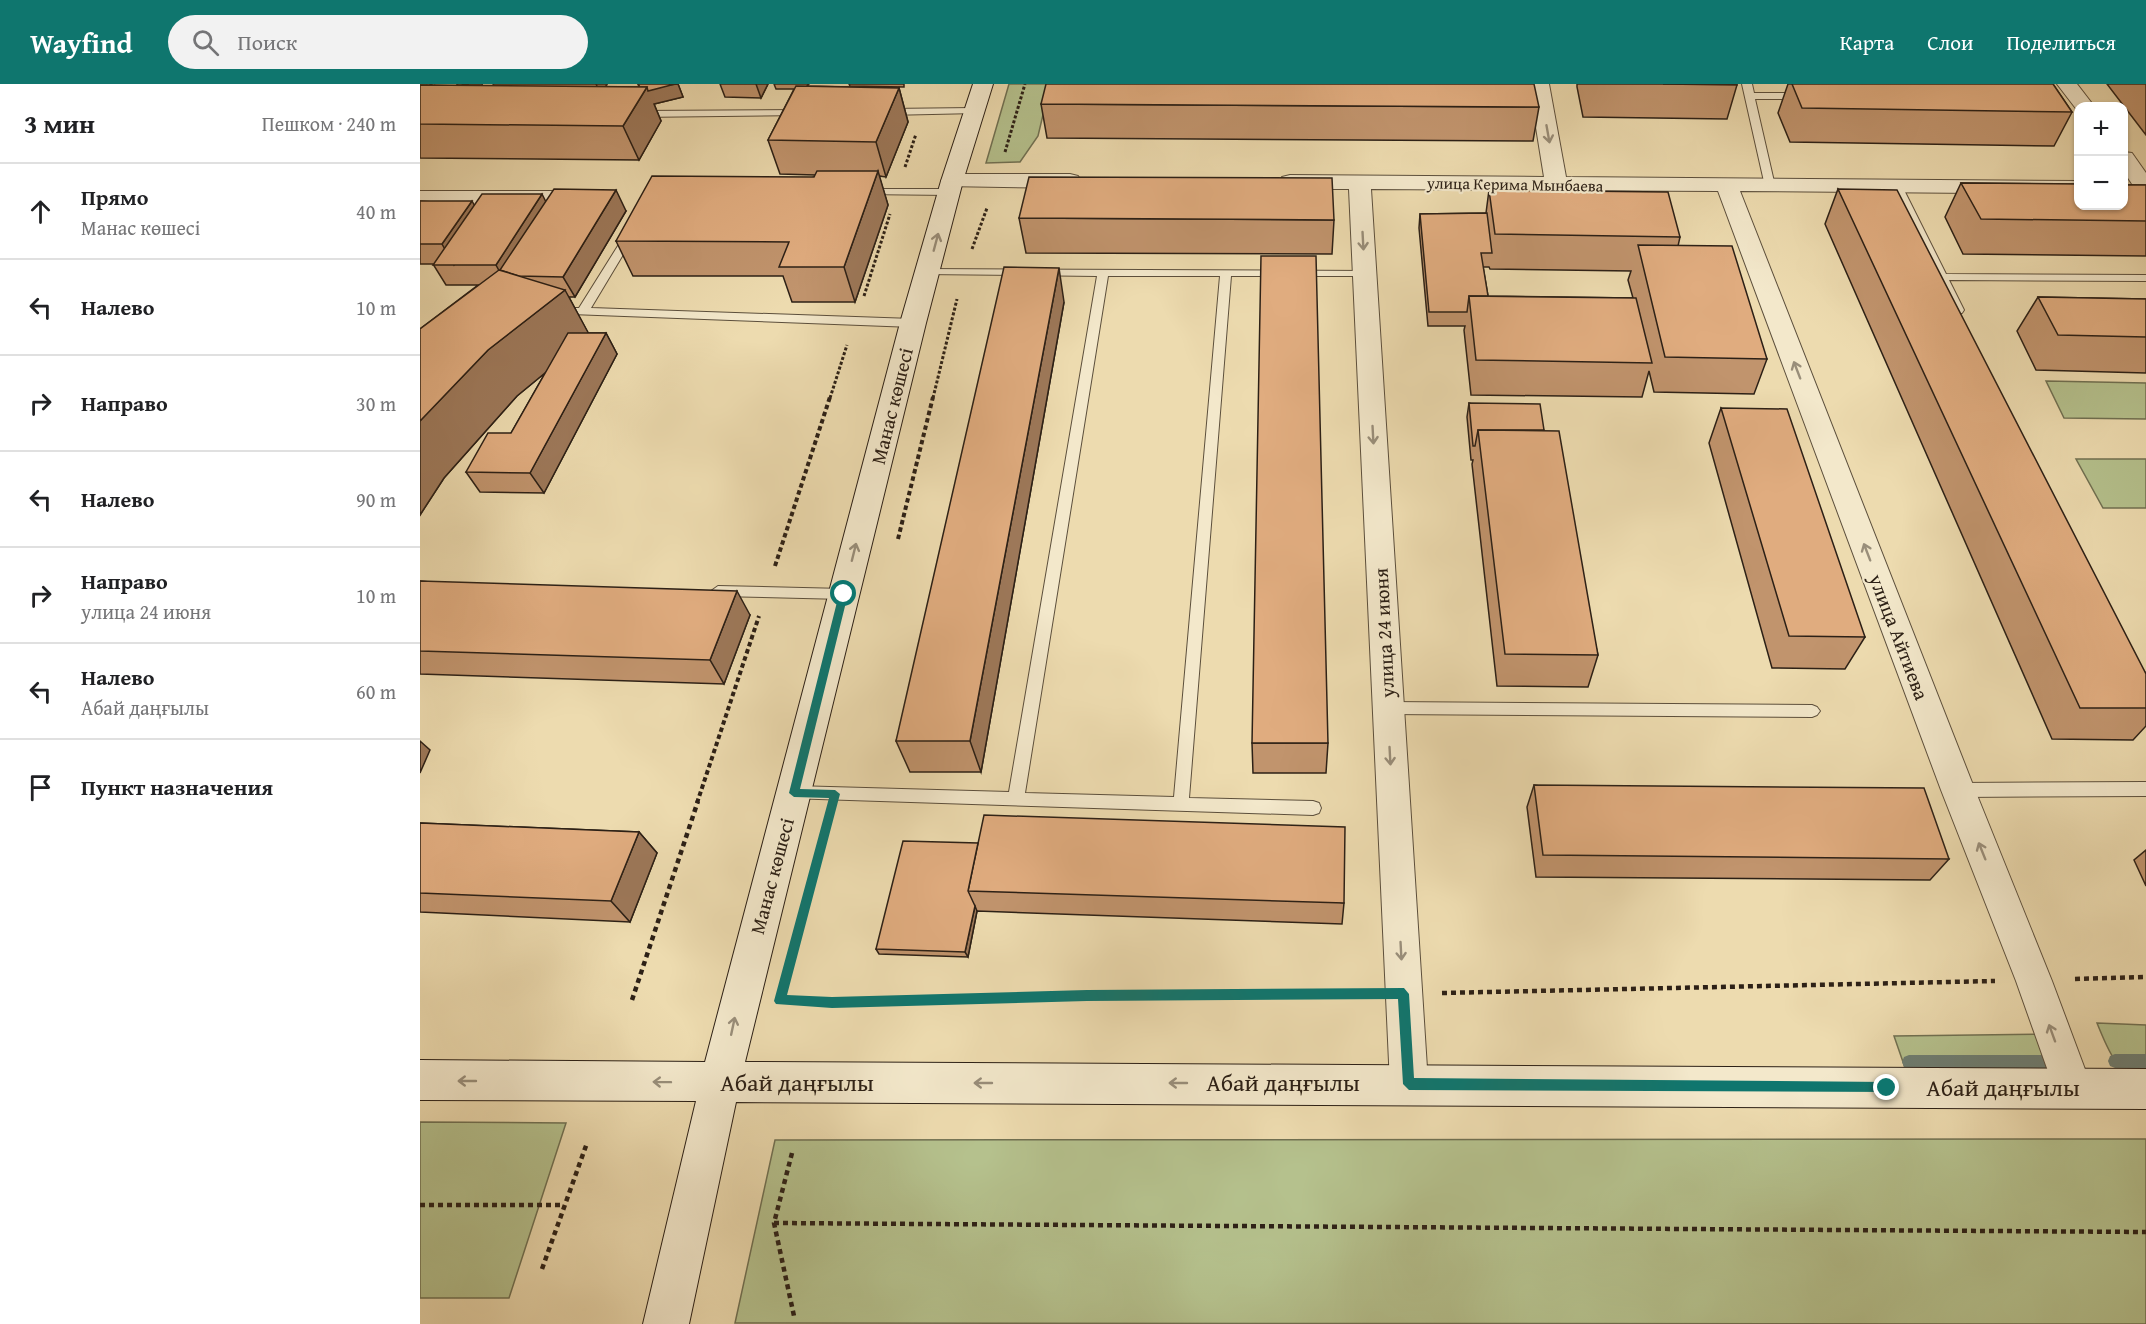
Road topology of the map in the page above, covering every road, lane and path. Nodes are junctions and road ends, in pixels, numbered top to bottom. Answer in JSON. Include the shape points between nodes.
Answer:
{"nodes":[{"id":1,"x":435,"y":84,"type":"edge"},
{"id":2,"x":1025,"y":84,"type":"edge"},
{"id":3,"x":1747,"y":84,"type":"edge"},
{"id":4,"x":2067,"y":84,"type":"edge"},
{"id":5,"x":420,"y":88,"type":"edge"},
{"id":6,"x":1537,"y":95,"type":"edge"},
{"id":7,"x":1750,"y":96,"type":"junction"},
{"id":8,"x":1820,"y":96,"type":"edge"},
{"id":9,"x":978,"y":98,"type":"edge"},
{"id":10,"x":2081,"y":102,"type":"edge"},
{"id":11,"x":877,"y":112,"type":"edge"},
{"id":12,"x":923,"y":112,"type":"junction"},
{"id":13,"x":819,"y":113,"type":"edge"},
{"id":14,"x":623,"y":114,"type":"edge"},
{"id":15,"x":2128,"y":163,"type":"edge"},
{"id":16,"x":997,"y":180,"type":"junction"},
{"id":17,"x":1091,"y":181,"type":"edge"},
{"id":18,"x":1267,"y":182,"type":"edge"},
{"id":19,"x":1360,"y":182,"type":"junction"},
{"id":20,"x":1556,"y":184,"type":"junction"},
{"id":21,"x":951,"y":186,"type":"junction"},
{"id":22,"x":1727,"y":186,"type":"junction"},
{"id":23,"x":1770,"y":186,"type":"junction"},
{"id":24,"x":1898,"y":186,"type":"junction"},
{"id":25,"x":2074,"y":187,"type":"edge"},
{"id":26,"x":2128,"y":187,"type":"edge"},
{"id":27,"x":2146,"y":188,"type":"edge"},
{"id":28,"x":851,"y":192,"type":"edge"},
{"id":29,"x":897,"y":192,"type":"junction"},
{"id":30,"x":420,"y":198,"type":"edge"},
{"id":31,"x":553,"y":198,"type":"edge"},
{"id":32,"x":635,"y":226,"type":"edge"},
{"id":33,"x":927,"y":272,"type":"junction"},
{"id":34,"x":964,"y":272,"type":"junction"},
{"id":35,"x":1103,"y":272,"type":"junction"},
{"id":36,"x":1226,"y":272,"type":"junction"},
{"id":37,"x":1365,"y":273,"type":"junction"},
{"id":38,"x":1942,"y":277,"type":"junction"},
{"id":39,"x":2146,"y":279,"type":"edge"},
{"id":40,"x":561,"y":310,"type":"dead end"},
{"id":41,"x":583,"y":311,"type":"junction"},
{"id":42,"x":1963,"y":320,"type":"edge"},
{"id":43,"x":855,"y":321,"type":"junction"},
{"id":44,"x":913,"y":323,"type":"junction"},
{"id":45,"x":895,"y":550,"type":"dead end"},
{"id":46,"x":707,"y":591,"type":"edge"},
{"id":47,"x":767,"y":593,"type":"junction"},
{"id":48,"x":844,"y":594,"type":"junction"},
{"id":49,"x":1388,"y":708,"type":"junction"},
{"id":50,"x":1812,"y":711,"type":"dead end"},
{"id":51,"x":2146,"y":789,"type":"edge"},
{"id":52,"x":1958,"y":790,"type":"junction"},
{"id":53,"x":794,"y":793,"type":"junction"},
{"id":54,"x":1016,"y":800,"type":"junction"},
{"id":55,"x":1181,"y":803,"type":"junction"},
{"id":56,"x":1313,"y":808,"type":"dead end"},
{"id":57,"x":2146,"y":977,"type":"edge"},
{"id":58,"x":2034,"y":981,"type":"junction"},
{"id":59,"x":1404,"y":994,"type":"junction"},
{"id":60,"x":632,"y":1000,"type":"dead end"},
{"id":61,"x":780,"y":1001,"type":"dead end"},
{"id":62,"x":420,"y":1080,"type":"edge"},
{"id":63,"x":720,"y":1083,"type":"junction"},
{"id":64,"x":1409,"y":1084,"type":"junction"},
{"id":65,"x":2073,"y":1088,"type":"junction"},
{"id":66,"x":2146,"y":1089,"type":"edge"},
{"id":67,"x":587,"y":1143,"type":"dead end"},
{"id":68,"x":792,"y":1153,"type":"dead end"},
{"id":69,"x":420,"y":1205,"type":"edge"},
{"id":70,"x":564,"y":1205,"type":"junction"},
{"id":71,"x":774,"y":1222,"type":"junction"},
{"id":72,"x":2146,"y":1233,"type":"edge"},
{"id":73,"x":542,"y":1269,"type":"dead end"},
{"id":74,"x":794,"y":1316,"type":"dead end"},
{"id":75,"x":666,"y":1324,"type":"edge"}],
"edges":[{"from":1,"to":5,"type":"path"},
{"from":2,"to":16,"type":"path"},
{"from":3,"to":7,"type":"lane"},
{"from":4,"to":10,"type":"street"},
{"from":6,"to":20,"type":"street","one_way":true},
{"from":7,"to":8,"type":"lane"},
{"from":7,"to":23,"type":"lane"},
{"from":9,"to":12,"type":"lane"},
{"from":9,"to":21,"type":"street","name":"Манас көшесі"},
{"from":11,"to":12,"type":"lane"},
{"from":12,"to":29,"type":"path"},
{"from":13,"to":14,"type":"lane","via":[[634,109]]},
{"from":15,"to":27,"type":"street"},
{"from":16,"to":17,"type":"street"},
{"from":16,"to":21,"type":"street"},
{"from":16,"to":34,"type":"path"},
{"from":18,"to":19,"type":"street","name":"улица Керима Мынбаева"},
{"from":19,"to":20,"type":"street","name":"улица Керима Мынбаева"},
{"from":19,"to":37,"type":"street","name":"улица 24 июня","one_way":true},
{"from":20,"to":22,"type":"street","name":"улица Керима Мынбаева"},
{"from":21,"to":29,"type":"lane"},
{"from":33,"to":21,"type":"street","name":"Манас көшесі","one_way":true},
{"from":22,"to":23,"type":"street","name":"улица Керима Мынбаева"},
{"from":52,"to":22,"type":"street","name":"улица Айтиева","one_way":true},
{"from":23,"to":24,"type":"street","name":"улица Керима Мынбаева"},
{"from":24,"to":25,"type":"street","name":"улица Керима Мынбаева"},
{"from":24,"to":38,"type":"lane"},
{"from":26,"to":27,"type":"street"},
{"from":28,"to":29,"type":"lane"},
{"from":29,"to":43,"type":"path"},
{"from":30,"to":31,"type":"street"},
{"from":32,"to":41,"type":"lane"},
{"from":33,"to":34,"type":"lane"},
{"from":33,"to":44,"type":"street","name":"Манас көшесі"},
{"from":34,"to":35,"type":"lane"},
{"from":34,"to":45,"type":"path"},
{"from":35,"to":36,"type":"lane"},
{"from":35,"to":54,"type":"lane"},
{"from":36,"to":37,"type":"lane"},
{"from":36,"to":55,"type":"lane"},
{"from":37,"to":49,"type":"street","name":"улица 24 июня","one_way":true},
{"from":38,"to":39,"type":"lane"},
{"from":38,"to":42,"type":"lane"},
{"from":40,"to":41,"type":"lane"},
{"from":41,"to":43,"type":"lane"},
{"from":43,"to":44,"type":"lane"},
{"from":43,"to":47,"type":"path"},
{"from":48,"to":44,"type":"street","name":"Манас көшесі","one_way":true},
{"from":46,"to":47,"type":"lane"},
{"from":47,"to":48,"type":"lane"},
{"from":47,"to":60,"type":"path"},
{"from":48,"to":53,"type":"street","name":"Манас көшесі"},
{"from":49,"to":50,"type":"lane"},
{"from":49,"to":59,"type":"street","name":"улица 24 июня","one_way":true},
{"from":51,"to":52,"type":"lane"},
{"from":58,"to":52,"type":"street","name":"улица Айтиева","one_way":true},
{"from":53,"to":54,"type":"lane"},
{"from":63,"to":53,"type":"street","name":"Манас көшесі","one_way":true},
{"from":54,"to":55,"type":"lane"},
{"from":55,"to":56,"type":"lane"},
{"from":57,"to":58,"type":"path"},
{"from":58,"to":59,"type":"path"},
{"from":65,"to":58,"type":"street","name":"улица Айтиева","one_way":true},
{"from":59,"to":61,"type":"path"},
{"from":59,"to":64,"type":"street","name":"улица 24 июня"},
{"from":63,"to":62,"type":"street","name":"Абай даңғылы","one_way":true},
{"from":64,"to":63,"type":"street","name":"Абай даңғылы","one_way":true},
{"from":63,"to":75,"type":"street","name":"Манас көшесі"},
{"from":64,"to":65,"type":"street","name":"Абай даңғылы"},
{"from":65,"to":66,"type":"street","name":"Абай даңғылы"},
{"from":67,"to":70,"type":"path"},
{"from":68,"to":71,"type":"path"},
{"from":69,"to":70,"type":"path"},
{"from":70,"to":73,"type":"path"},
{"from":71,"to":72,"type":"path"},
{"from":71,"to":74,"type":"path"}]}
